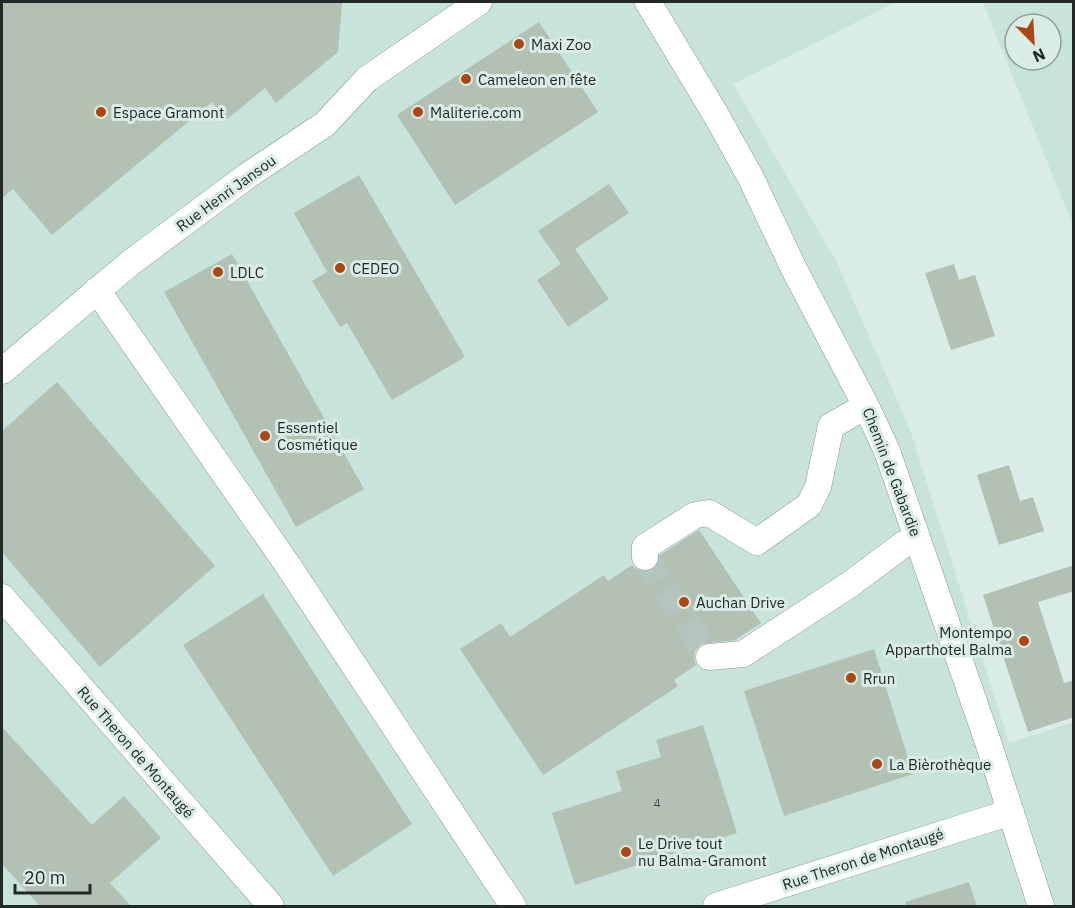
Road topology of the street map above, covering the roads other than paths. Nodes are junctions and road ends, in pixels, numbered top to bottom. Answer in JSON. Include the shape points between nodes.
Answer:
{"nodes":[{"id":1,"x":469,"y":2,"type":"edge"},
{"id":2,"x":479,"y":2,"type":"edge"},
{"id":3,"x":648,"y":2,"type":"edge"},
{"id":4,"x":453,"y":21,"type":"junction"},
{"id":5,"x":98,"y":290,"type":"junction"},
{"id":6,"x":2,"y":371,"type":"edge"},
{"id":7,"x":866,"y":406,"type":"junction"},
{"id":8,"x":918,"y":540,"type":"junction"},
{"id":9,"x":645,"y":557,"type":"dead end"},
{"id":10,"x":2,"y":597,"type":"edge"},
{"id":11,"x":709,"y":657,"type":"dead end"},
{"id":12,"x":1011,"y":812,"type":"junction"},
{"id":13,"x":271,"y":906,"type":"edge"},
{"id":14,"x":513,"y":906,"type":"edge"},
{"id":15,"x":716,"y":906,"type":"edge"},
{"id":16,"x":1041,"y":906,"type":"edge"}],
"edges":[{"from":1,"to":4,"type":"street","name":"Rue Henri Jansou"},
{"from":2,"to":4,"type":"street","name":"Rue Henri Jansou"},
{"from":3,"to":7,"type":"street","name":"Chemin de Gabardie","via":[[751,178],[794,270]]},
{"from":4,"to":5,"type":"street","name":"Rue Henri Jansou","via":[[367,80],[325,124],[247,176]]},
{"from":5,"to":6,"type":"street","name":"Rue Henri Jansou"},
{"from":5,"to":14,"type":"street","via":[[290,567]]},
{"from":7,"to":8,"type":"street","name":"Chemin de Gabardie","via":[[887,451]]},
{"from":7,"to":9,"type":"street","via":[[831,426],[818,487],[809,505],[757,542],[709,513],[695,515],[645,547]]},
{"from":8,"to":11,"type":"street","via":[[904,544],[743,654]]},
{"from":8,"to":12,"type":"street","name":"Chemin de Gabardie"},
{"from":10,"to":13,"type":"street","name":"Rue Theron de Montaugé"},
{"from":12,"to":15,"type":"street","name":"Rue Theron de Montaugé"},
{"from":12,"to":16,"type":"street","name":"Chemin de Gabardie"}]}
